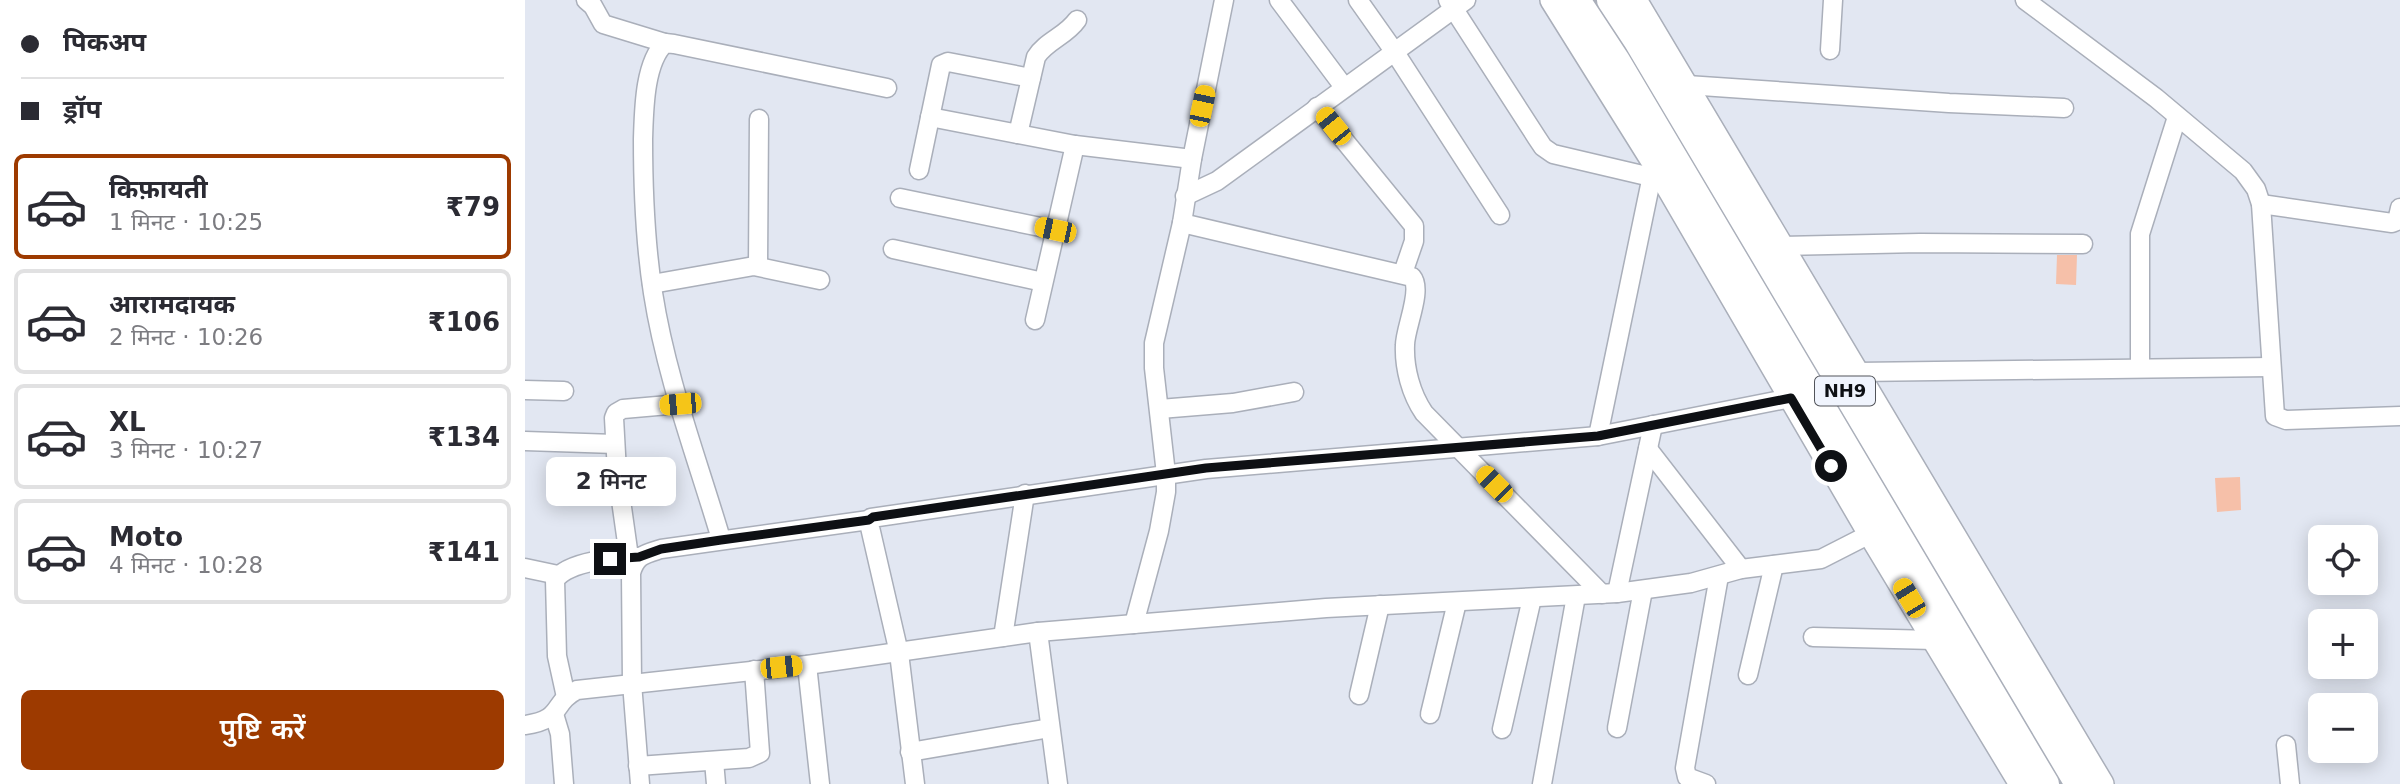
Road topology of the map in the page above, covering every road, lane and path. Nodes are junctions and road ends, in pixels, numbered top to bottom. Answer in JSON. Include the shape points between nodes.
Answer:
{"nodes":[{"id":1,"x":586,"y":0,"type":"edge"},
{"id":2,"x":1224,"y":0,"type":"edge"},
{"id":3,"x":1279,"y":0,"type":"edge"},
{"id":4,"x":1358,"y":0,"type":"edge"},
{"id":5,"x":1552,"y":0,"type":"edge"},
{"id":6,"x":1577,"y":0,"type":"edge"},
{"id":7,"x":1610,"y":0,"type":"edge"},
{"id":8,"x":1635,"y":0,"type":"edge"},
{"id":9,"x":1833,"y":0,"type":"edge"},
{"id":10,"x":2025,"y":0,"type":"edge"},
{"id":11,"x":1456,"y":3,"type":"edge"},
{"id":12,"x":1077,"y":20,"type":"dead end"},
{"id":13,"x":665,"y":43,"type":"junction"},
{"id":14,"x":1830,"y":50,"type":"dead end"},
{"id":15,"x":1394,"y":51,"type":"junction"},
{"id":16,"x":1031,"y":78,"type":"junction"},
{"id":17,"x":1687,"y":85,"type":"junction"},
{"id":18,"x":1344,"y":87,"type":"junction"},
{"id":19,"x":887,"y":88,"type":"dead end"},
{"id":20,"x":1317,"y":107,"type":"junction"},
{"id":21,"x":2064,"y":108,"type":"dead end"},
{"id":22,"x":930,"y":117,"type":"junction"},
{"id":23,"x":2177,"y":117,"type":"junction"},
{"id":24,"x":759,"y":119,"type":"dead end"},
{"id":25,"x":1018,"y":134,"type":"junction"},
{"id":26,"x":1075,"y":145,"type":"junction"},
{"id":27,"x":1192,"y":159,"type":"junction"},
{"id":28,"x":919,"y":170,"type":"dead end"},
{"id":29,"x":1653,"y":170,"type":"junction"},
{"id":30,"x":1185,"y":196,"type":"junction"},
{"id":31,"x":900,"y":198,"type":"dead end"},
{"id":32,"x":2261,"y":204,"type":"junction"},
{"id":33,"x":1500,"y":215,"type":"dead end"},
{"id":34,"x":1182,"y":223,"type":"junction"},
{"id":35,"x":2398,"y":223,"type":"edge"},
{"id":36,"x":1055,"y":230,"type":"junction"},
{"id":37,"x":2083,"y":244,"type":"dead end"},
{"id":38,"x":1782,"y":246,"type":"junction"},
{"id":39,"x":893,"y":249,"type":"dead end"},
{"id":40,"x":758,"y":266,"type":"junction"},
{"id":41,"x":1403,"y":273,"type":"junction"},
{"id":42,"x":820,"y":280,"type":"dead end"},
{"id":43,"x":1043,"y":282,"type":"junction"},
{"id":44,"x":652,"y":284,"type":"junction"},
{"id":45,"x":1035,"y":320,"type":"dead end"},
{"id":46,"x":2271,"y":367,"type":"junction"},
{"id":47,"x":2140,"y":368,"type":"junction"},
{"id":48,"x":1857,"y":372,"type":"junction"},
{"id":49,"x":525,"y":390,"type":"edge"},
{"id":50,"x":564,"y":391,"type":"dead end"},
{"id":51,"x":1294,"y":393,"type":"dead end"},
{"id":52,"x":1791,"y":398,"type":"junction"},
{"id":53,"x":680,"y":404,"type":"junction"},
{"id":54,"x":1160,"y":409,"type":"junction"},
{"id":55,"x":2400,"y":416,"type":"edge"},
{"id":56,"x":1653,"y":425,"type":"junction"},
{"id":57,"x":1598,"y":436,"type":"junction"},
{"id":58,"x":525,"y":441,"type":"edge"},
{"id":59,"x":615,"y":444,"type":"junction"},
{"id":60,"x":1457,"y":447,"type":"junction"},
{"id":61,"x":1648,"y":449,"type":"junction"},
{"id":62,"x":1166,"y":474,"type":"junction"},
{"id":63,"x":1025,"y":494,"type":"junction"},
{"id":64,"x":869,"y":520,"type":"junction"},
{"id":65,"x":1870,"y":534,"type":"junction"},
{"id":66,"x":721,"y":540,"type":"junction"},
{"id":67,"x":634,"y":557,"type":"junction"},
{"id":68,"x":1774,"y":565,"type":"junction"},
{"id":69,"x":525,"y":568,"type":"edge"},
{"id":70,"x":1741,"y":569,"type":"junction"},
{"id":71,"x":558,"y":575,"type":"junction"},
{"id":72,"x":1719,"y":576,"type":"junction"},
{"id":73,"x":1643,"y":590,"type":"junction"},
{"id":74,"x":1609,"y":593,"type":"junction"},
{"id":75,"x":1576,"y":596,"type":"junction"},
{"id":76,"x":1532,"y":598,"type":"junction"},
{"id":77,"x":1457,"y":602,"type":"junction"},
{"id":78,"x":1380,"y":605,"type":"junction"},
{"id":79,"x":1134,"y":624,"type":"junction"},
{"id":80,"x":1038,"y":632,"type":"junction"},
{"id":81,"x":1003,"y":637,"type":"junction"},
{"id":82,"x":1813,"y":637,"type":"dead end"},
{"id":83,"x":1934,"y":640,"type":"junction"},
{"id":84,"x":899,"y":653,"type":"junction"},
{"id":85,"x":807,"y":665,"type":"junction"},
{"id":86,"x":754,"y":670,"type":"junction"},
{"id":87,"x":1748,"y":675,"type":"dead end"},
{"id":88,"x":632,"y":683,"type":"junction"},
{"id":89,"x":1359,"y":695,"type":"dead end"},
{"id":90,"x":566,"y":697,"type":"junction"},
{"id":91,"x":554,"y":713,"type":"junction"},
{"id":92,"x":1430,"y":714,"type":"dead end"},
{"id":93,"x":525,"y":724,"type":"edge"},
{"id":94,"x":1050,"y":728,"type":"junction"},
{"id":95,"x":1617,"y":728,"type":"dead end"},
{"id":96,"x":1501,"y":729,"type":"dead end"},
{"id":97,"x":2286,"y":745,"type":"dead end"},
{"id":98,"x":910,"y":752,"type":"junction"},
{"id":99,"x":714,"y":761,"type":"junction"},
{"id":100,"x":639,"y":775,"type":"edge"},
{"id":101,"x":1686,"y":780,"type":"edge"},
{"id":102,"x":564,"y":784,"type":"edge"},
{"id":103,"x":716,"y":784,"type":"edge"},
{"id":104,"x":820,"y":784,"type":"edge"},
{"id":105,"x":915,"y":784,"type":"edge"},
{"id":106,"x":1058,"y":784,"type":"edge"},
{"id":107,"x":1542,"y":784,"type":"edge"},
{"id":108,"x":1706,"y":784,"type":"edge"},
{"id":109,"x":2021,"y":784,"type":"edge"},
{"id":110,"x":2046,"y":784,"type":"edge"},
{"id":111,"x":2078,"y":784,"type":"edge"},
{"id":112,"x":2102,"y":784,"type":"edge"},
{"id":113,"x":2290,"y":784,"type":"edge"}],
"edges":[{"from":1,"to":13,"type":"street","via":[[603,24]]},
{"from":2,"to":27,"type":"street"},
{"from":3,"to":18,"type":"street"},
{"from":4,"to":15,"type":"street"},
{"from":5,"to":29,"type":"main road"},
{"from":6,"to":110,"type":"highway","number":"NH9"},
{"from":7,"to":111,"type":"highway","number":"NH9"},
{"from":8,"to":17,"type":"main road"},
{"from":9,"to":14,"type":"street"},
{"from":10,"to":23,"type":"street"},
{"from":11,"to":15,"type":"street"},
{"from":11,"to":29,"type":"street","via":[[1548,151]]},
{"from":12,"to":16,"type":"street","via":[[1038,53]]},
{"from":13,"to":19,"type":"street"},
{"from":13,"to":44,"type":"street","via":[[655,52],[644,105],[643,183]]},
{"from":15,"to":18,"type":"street"},
{"from":15,"to":33,"type":"street"},
{"from":16,"to":22,"type":"street","via":[[943,63]]},
{"from":16,"to":25,"type":"street"},
{"from":17,"to":21,"type":"street"},
{"from":17,"to":38,"type":"main road"},
{"from":18,"to":20,"type":"street"},
{"from":20,"to":30,"type":"street","via":[[1217,181]]},
{"from":20,"to":41,"type":"street","via":[[1414,226],[1414,242]]},
{"from":22,"to":25,"type":"street"},
{"from":22,"to":28,"type":"street"},
{"from":23,"to":32,"type":"street","via":[[2243,170]]},
{"from":23,"to":47,"type":"street","via":[[2140,234]]},
{"from":24,"to":40,"type":"street"},
{"from":25,"to":26,"type":"street"},
{"from":26,"to":27,"type":"street"},
{"from":26,"to":36,"type":"street"},
{"from":27,"to":30,"type":"street"},
{"from":29,"to":52,"type":"main road"},
{"from":29,"to":57,"type":"street"},
{"from":30,"to":34,"type":"street"},
{"from":31,"to":36,"type":"street"},
{"from":32,"to":35,"type":"street"},
{"from":32,"to":46,"type":"street"},
{"from":34,"to":41,"type":"street"},
{"from":34,"to":54,"type":"street","via":[[1154,343]]},
{"from":36,"to":43,"type":"street"},
{"from":37,"to":38,"type":"street"},
{"from":38,"to":48,"type":"main road"},
{"from":39,"to":43,"type":"street"},
{"from":40,"to":42,"type":"street"},
{"from":40,"to":44,"type":"street"},
{"from":41,"to":60,"type":"street","via":[[1412,277],[1417,287],[1405,350],[1413,394],[1424,413]]},
{"from":43,"to":45,"type":"street"},
{"from":44,"to":53,"type":"street"},
{"from":46,"to":47,"type":"street"},
{"from":46,"to":55,"type":"street","via":[[2274,412],[2279,419]]},
{"from":47,"to":48,"type":"street"},
{"from":48,"to":112,"type":"main road"},
{"from":49,"to":50,"type":"street"},
{"from":51,"to":54,"type":"street"},
{"from":52,"to":56,"type":"street"},
{"from":52,"to":65,"type":"main road"},
{"from":53,"to":59,"type":"street","via":[[619,410],[614,418]]},
{"from":53,"to":66,"type":"street"},
{"from":54,"to":62,"type":"street"},
{"from":56,"to":57,"type":"street"},
{"from":56,"to":61,"type":"street"},
{"from":57,"to":60,"type":"street"},
{"from":58,"to":59,"type":"street"},
{"from":59,"to":67,"type":"street"},
{"from":60,"to":62,"type":"street"},
{"from":60,"to":74,"type":"street"},
{"from":61,"to":70,"type":"street"},
{"from":61,"to":74,"type":"street"},
{"from":62,"to":63,"type":"street"},
{"from":62,"to":79,"type":"street","via":[[1159,531]]},
{"from":63,"to":64,"type":"street"},
{"from":63,"to":81,"type":"street"},
{"from":64,"to":66,"type":"street"},
{"from":64,"to":84,"type":"street"},
{"from":65,"to":68,"type":"street","via":[[1821,559]]},
{"from":65,"to":83,"type":"main road"},
{"from":66,"to":67,"type":"street"},
{"from":67,"to":71,"type":"street","via":[[591,562]]},
{"from":67,"to":88,"type":"street"},
{"from":68,"to":70,"type":"street"},
{"from":68,"to":87,"type":"street"},
{"from":69,"to":71,"type":"street"},
{"from":70,"to":72,"type":"street"},
{"from":71,"to":90,"type":"street","via":[[554,584],[557,656]]},
{"from":72,"to":73,"type":"street"},
{"from":72,"to":101,"type":"street"},
{"from":73,"to":74,"type":"street"},
{"from":73,"to":95,"type":"street"},
{"from":74,"to":75,"type":"street"},
{"from":75,"to":76,"type":"street"},
{"from":75,"to":107,"type":"street"},
{"from":76,"to":77,"type":"street"},
{"from":76,"to":96,"type":"street"},
{"from":77,"to":78,"type":"street"},
{"from":77,"to":92,"type":"street"},
{"from":78,"to":79,"type":"street"},
{"from":78,"to":89,"type":"street"},
{"from":79,"to":80,"type":"street"},
{"from":80,"to":81,"type":"street"},
{"from":80,"to":94,"type":"street"},
{"from":81,"to":84,"type":"street"},
{"from":82,"to":83,"type":"street"},
{"from":83,"to":109,"type":"main road"},
{"from":84,"to":85,"type":"street"},
{"from":84,"to":98,"type":"street"},
{"from":85,"to":86,"type":"street"},
{"from":85,"to":104,"type":"street"},
{"from":86,"to":88,"type":"street"},
{"from":86,"to":99,"type":"street","via":[[760,753]]},
{"from":88,"to":90,"type":"street","via":[[577,690]]},
{"from":88,"to":100,"type":"street"},
{"from":90,"to":91,"type":"street"},
{"from":91,"to":93,"type":"street","via":[[544,722]]},
{"from":91,"to":102,"type":"street"},
{"from":94,"to":98,"type":"street"},
{"from":94,"to":106,"type":"street"},
{"from":97,"to":113,"type":"street"},
{"from":98,"to":105,"type":"street"},
{"from":99,"to":100,"type":"street"},
{"from":99,"to":103,"type":"street"},
{"from":101,"to":108,"type":"street"}]}
